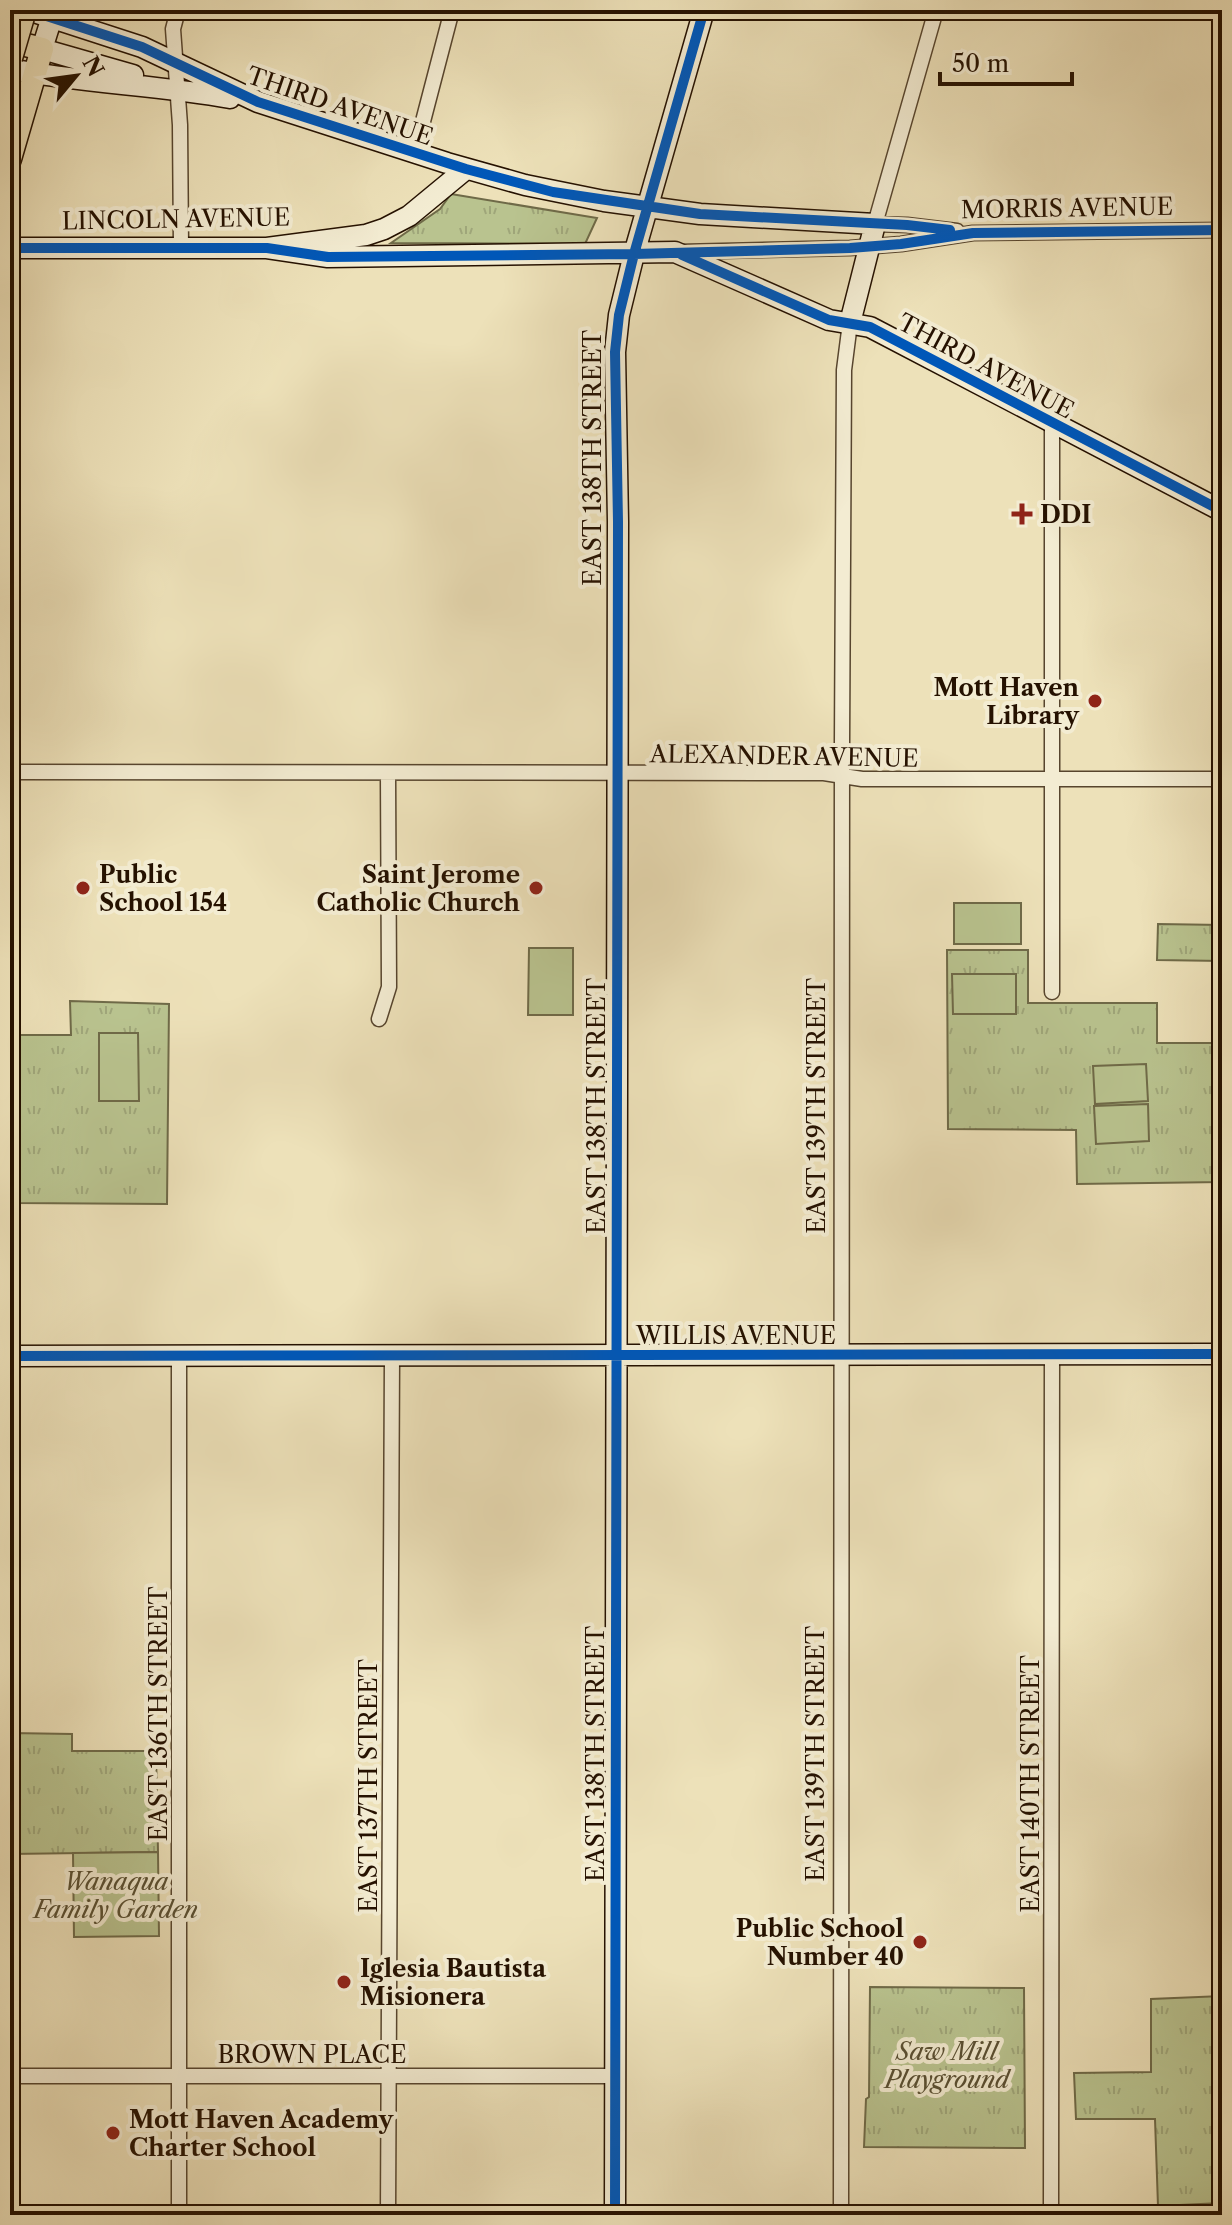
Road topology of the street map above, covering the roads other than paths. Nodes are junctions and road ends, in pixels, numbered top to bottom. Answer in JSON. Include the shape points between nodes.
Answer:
{"nodes":[{"id":1,"x":26,"y":10,"type":"edge"},
{"id":2,"x":178,"y":10,"type":"edge"},
{"id":3,"x":452,"y":10,"type":"edge"},
{"id":4,"x":704,"y":10,"type":"edge"},
{"id":5,"x":936,"y":10,"type":"edge"},
{"id":6,"x":53,"y":14,"type":"edge"},
{"id":7,"x":10,"y":41,"type":"edge"},
{"id":8,"x":42,"y":49,"type":"junction"},
{"id":9,"x":10,"y":58,"type":"edge"},
{"id":10,"x":175,"y":65,"type":"junction"},
{"id":11,"x":10,"y":69,"type":"edge"},
{"id":12,"x":35,"y":74,"type":"junction"},
{"id":13,"x":177,"y":89,"type":"junction"},
{"id":14,"x":258,"y":102,"type":"junction"},
{"id":15,"x":415,"y":152,"type":"junction"},
{"id":16,"x":10,"y":159,"type":"edge"},
{"id":17,"x":466,"y":169,"type":"junction"},
{"id":18,"x":649,"y":207,"type":"junction"},
{"id":19,"x":875,"y":224,"type":"junction"},
{"id":20,"x":1222,"y":230,"type":"edge"},
{"id":21,"x":973,"y":233,"type":"junction"},
{"id":22,"x":869,"y":246,"type":"junction"},
{"id":23,"x":10,"y":248,"type":"edge"},
{"id":24,"x":181,"y":248,"type":"junction"},
{"id":25,"x":267,"y":248,"type":"junction"},
{"id":26,"x":675,"y":252,"type":"junction"},
{"id":27,"x":634,"y":254,"type":"junction"},
{"id":28,"x":850,"y":323,"type":"junction"},
{"id":29,"x":1052,"y":424,"type":"junction"},
{"id":30,"x":1222,"y":511,"type":"edge"},
{"id":31,"x":10,"y":772,"type":"edge"},
{"id":32,"x":617,"y":773,"type":"junction"},
{"id":33,"x":388,"y":774,"type":"junction"},
{"id":34,"x":842,"y":776,"type":"junction"},
{"id":35,"x":1052,"y":779,"type":"junction"},
{"id":36,"x":1222,"y":779,"type":"edge"},
{"id":37,"x":1052,"y":992,"type":"dead end"},
{"id":38,"x":379,"y":1019,"type":"dead end"},
{"id":39,"x":1052,"y":1353,"type":"junction"},
{"id":40,"x":842,"y":1354,"type":"junction"},
{"id":41,"x":1222,"y":1354,"type":"edge"},
{"id":42,"x":616,"y":1355,"type":"junction"},
{"id":43,"x":10,"y":1356,"type":"edge"},
{"id":44,"x":179,"y":1356,"type":"junction"},
{"id":45,"x":392,"y":1357,"type":"junction"},
{"id":46,"x":10,"y":2076,"type":"edge"},
{"id":47,"x":179,"y":2076,"type":"junction"},
{"id":48,"x":388,"y":2076,"type":"junction"},
{"id":49,"x":615,"y":2076,"type":"junction"},
{"id":50,"x":179,"y":2215,"type":"edge"},
{"id":51,"x":388,"y":2215,"type":"edge"},
{"id":52,"x":615,"y":2215,"type":"edge"},
{"id":53,"x":841,"y":2215,"type":"edge"},
{"id":54,"x":1051,"y":2215,"type":"edge"}],
"edges":[{"from":1,"to":6,"type":"main road","name":"THIRD AVENUE"},
{"from":1,"to":9,"type":"highway","bridge":true},
{"from":2,"to":10,"type":"street"},
{"from":3,"to":15,"type":"street"},
{"from":4,"to":18,"type":"main road","name":"EAST 138TH STREET"},
{"from":5,"to":19,"type":"street","name":"EAST 139TH STREET"},
{"from":6,"to":8,"type":"main road"},
{"from":6,"to":10,"type":"main road","name":"THIRD AVENUE"},
{"from":7,"to":8,"type":"main road"},
{"from":8,"to":12,"type":"main road"},
{"from":8,"to":13,"type":"main road"},
{"from":10,"to":13,"type":"street"},
{"from":10,"to":14,"type":"main road","name":"THIRD AVENUE"},
{"from":11,"to":12,"type":"main road","name":"THIRD AVENUE"},
{"from":12,"to":13,"type":"main road","name":"THIRD AVENUE"},
{"from":12,"to":16,"type":"main road"},
{"from":13,"to":14,"type":"main road","name":"THIRD AVENUE"},
{"from":13,"to":24,"type":"street"},
{"from":14,"to":15,"type":"main road","name":"THIRD AVENUE"},
{"from":15,"to":17,"type":"main road","name":"THIRD AVENUE"},
{"from":17,"to":18,"type":"main road","name":"THIRD AVENUE","via":[[553,192]]},
{"from":17,"to":25,"type":"main road","name":"LINCOLN AVENUE","via":[[423,206],[384,229]]},
{"from":18,"to":19,"type":"main road"},
{"from":18,"to":27,"type":"main road","name":"EAST 138TH STREET"},
{"from":19,"to":21,"type":"street"},
{"from":19,"to":22,"type":"main road","name":"EAST 139TH STREET"},
{"from":20,"to":21,"type":"street","name":"MORRIS AVENUE"},
{"from":21,"to":22,"type":"street","name":"MORRIS AVENUE"},
{"from":22,"to":26,"type":"street","name":"MORRIS AVENUE"},
{"from":22,"to":28,"type":"main road","name":"EAST 139TH STREET"},
{"from":23,"to":24,"type":"main road","name":"LINCOLN AVENUE"},
{"from":24,"to":25,"type":"main road","name":"LINCOLN AVENUE"},
{"from":25,"to":27,"type":"main road","name":"THIRD AVENUE","via":[[328,257]]},
{"from":26,"to":27,"type":"main road","name":"THIRD AVENUE"},
{"from":26,"to":28,"type":"main road","name":"THIRD AVENUE","via":[[829,320]]},
{"from":27,"to":32,"type":"main road","name":"EAST 138TH STREET","via":[[615,352]]},
{"from":28,"to":29,"type":"main road","name":"THIRD AVENUE","via":[[870,327]]},
{"from":28,"to":34,"type":"street","name":"EAST 139TH STREET","via":[[844,370]]},
{"from":29,"to":30,"type":"main road","name":"THIRD AVENUE"},
{"from":29,"to":35,"type":"street"},
{"from":31,"to":33,"type":"street","name":"ALEXANDER AVENUE"},
{"from":32,"to":33,"type":"street","name":"ALEXANDER AVENUE"},
{"from":32,"to":34,"type":"street","name":"ALEXANDER AVENUE"},
{"from":32,"to":42,"type":"main road","name":"EAST 138TH STREET"},
{"from":33,"to":38,"type":"street","via":[[389,987]]},
{"from":34,"to":35,"type":"street","name":"ALEXANDER AVENUE"},
{"from":34,"to":40,"type":"street","name":"EAST 139TH STREET"},
{"from":35,"to":36,"type":"street","name":"ALEXANDER AVENUE"},
{"from":35,"to":37,"type":"street"},
{"from":39,"to":40,"type":"main road","name":"WILLIS AVENUE"},
{"from":39,"to":41,"type":"main road","name":"WILLIS AVENUE"},
{"from":39,"to":54,"type":"street","name":"EAST 140TH STREET"},
{"from":40,"to":42,"type":"main road","name":"WILLIS AVENUE"},
{"from":40,"to":53,"type":"street","name":"EAST 139TH STREET"},
{"from":42,"to":45,"type":"main road","name":"WILLIS AVENUE"},
{"from":42,"to":49,"type":"main road","name":"EAST 138TH STREET"},
{"from":43,"to":44,"type":"main road","name":"WILLIS AVENUE"},
{"from":44,"to":45,"type":"main road","name":"WILLIS AVENUE"},
{"from":44,"to":47,"type":"street","name":"EAST 136TH STREET"},
{"from":45,"to":48,"type":"street","name":"EAST 137TH STREET"},
{"from":46,"to":47,"type":"street","name":"BROWN PLACE"},
{"from":47,"to":48,"type":"street","name":"BROWN PLACE"},
{"from":47,"to":50,"type":"street","name":"EAST 136TH STREET"},
{"from":48,"to":49,"type":"street","name":"BROWN PLACE"},
{"from":48,"to":51,"type":"street","name":"EAST 137TH STREET"},
{"from":49,"to":52,"type":"main road","name":"EAST 138TH STREET"}]}
